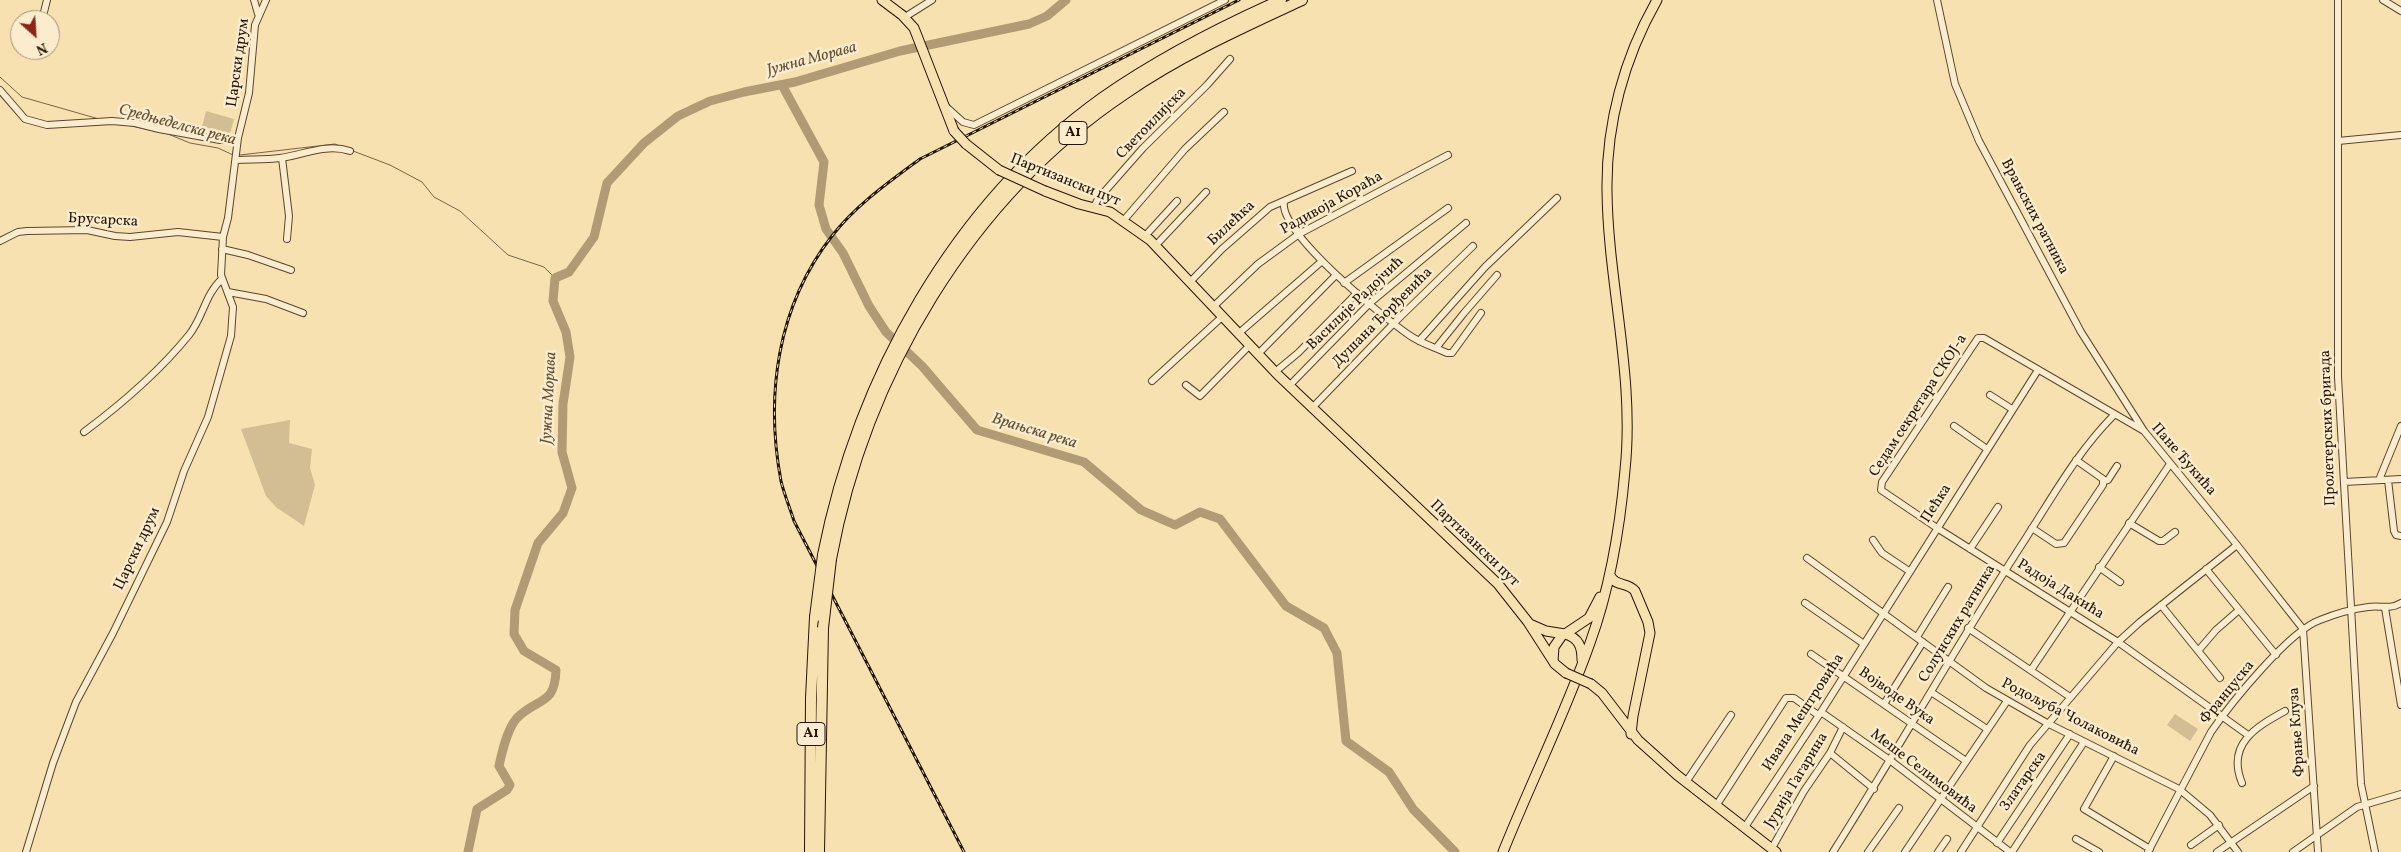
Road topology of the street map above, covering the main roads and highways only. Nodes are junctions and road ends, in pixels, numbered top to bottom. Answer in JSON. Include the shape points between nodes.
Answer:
{"nodes":[{"id":1,"x":882,"y":0,"type":"edge"},
{"id":2,"x":1281,"y":0,"type":"edge"},
{"id":3,"x":1302,"y":0,"type":"edge"},
{"id":4,"x":1657,"y":0,"type":"edge"},
{"id":5,"x":904,"y":337,"type":"junction"},
{"id":6,"x":827,"y":557,"type":"junction"},
{"id":7,"x":1610,"y":575,"type":"junction"},
{"id":8,"x":1625,"y":586,"type":"junction"},
{"id":9,"x":1606,"y":590,"type":"junction"},
{"id":10,"x":1603,"y":602,"type":"junction"},
{"id":11,"x":1528,"y":622,"type":"junction"},
{"id":12,"x":1564,"y":634,"type":"junction"},
{"id":13,"x":1553,"y":662,"type":"junction"},
{"id":14,"x":1581,"y":665,"type":"junction"},
{"id":15,"x":1635,"y":702,"type":"junction"},
{"id":16,"x":1619,"y":716,"type":"junction"},
{"id":17,"x":1631,"y":734,"type":"junction"},
{"id":18,"x":1774,"y":850,"type":"edge"},
{"id":19,"x":810,"y":852,"type":"edge"},
{"id":20,"x":819,"y":852,"type":"edge"},
{"id":21,"x":1502,"y":852,"type":"edge"}],
"edges":[{"from":1,"to":11,"type":"main road","name":"Партизански пут","bridge":true,"via":[[905,17],[916,33],[954,131],[966,144],[1000,170],[1046,191],[1110,212],[1156,245],[1289,386],[1490,576]]},
{"from":2,"to":5,"type":"highway","number":"A1","via":[[1172,53],[1101,99],[1055,137],[1003,188],[962,239],[932,280]]},
{"from":3,"to":5,"type":"highway","number":"A1","via":[[1176,62],[1125,93],[1068,137],[999,207],[968,245]]},
{"from":4,"to":7,"type":"main road","via":[[1625,71],[1608,148],[1608,216],[1625,377],[1626,453],[1621,513]]},
{"from":5,"to":6,"type":"highway","number":"A1","via":[[894,355],[859,452]]},
{"from":6,"to":19,"type":"highway","number":"A1","bridge":true,"via":[[815,617]]},
{"from":6,"to":20,"type":"highway","number":"A1","bridge":true,"via":[[820,666]]},
{"from":7,"to":8,"type":"main road","via":[[1615,582]]},
{"from":7,"to":9,"type":"main road"},
{"from":8,"to":10,"type":"main road","via":[[1614,590]]},
{"from":8,"to":15,"type":"main road","via":[[1635,591],[1650,629]]},
{"from":9,"to":10,"type":"main road"},
{"from":9,"to":12,"type":"main road","via":[[1589,618]]},
{"from":10,"to":14,"type":"main road"},
{"from":11,"to":12,"type":"main road"},
{"from":11,"to":13,"type":"main road","name":"Партизански пут"},
{"from":12,"to":13,"type":"main road","via":[[1554,647]]},
{"from":12,"to":14,"type":"main road","via":[[1574,637],[1580,645]]},
{"from":13,"to":16,"type":"main road","name":"Партизански пут","bridge":true,"via":[[1566,673],[1591,684]]},
{"from":14,"to":21,"type":"main road","via":[[1566,707]]},
{"from":15,"to":16,"type":"main road","via":[[1630,710]]},
{"from":15,"to":17,"type":"main road"},
{"from":16,"to":17,"type":"main road","name":"Партизански пут"},
{"from":17,"to":18,"type":"main road","name":"Партизански пут","via":[[1686,782]]}]}
